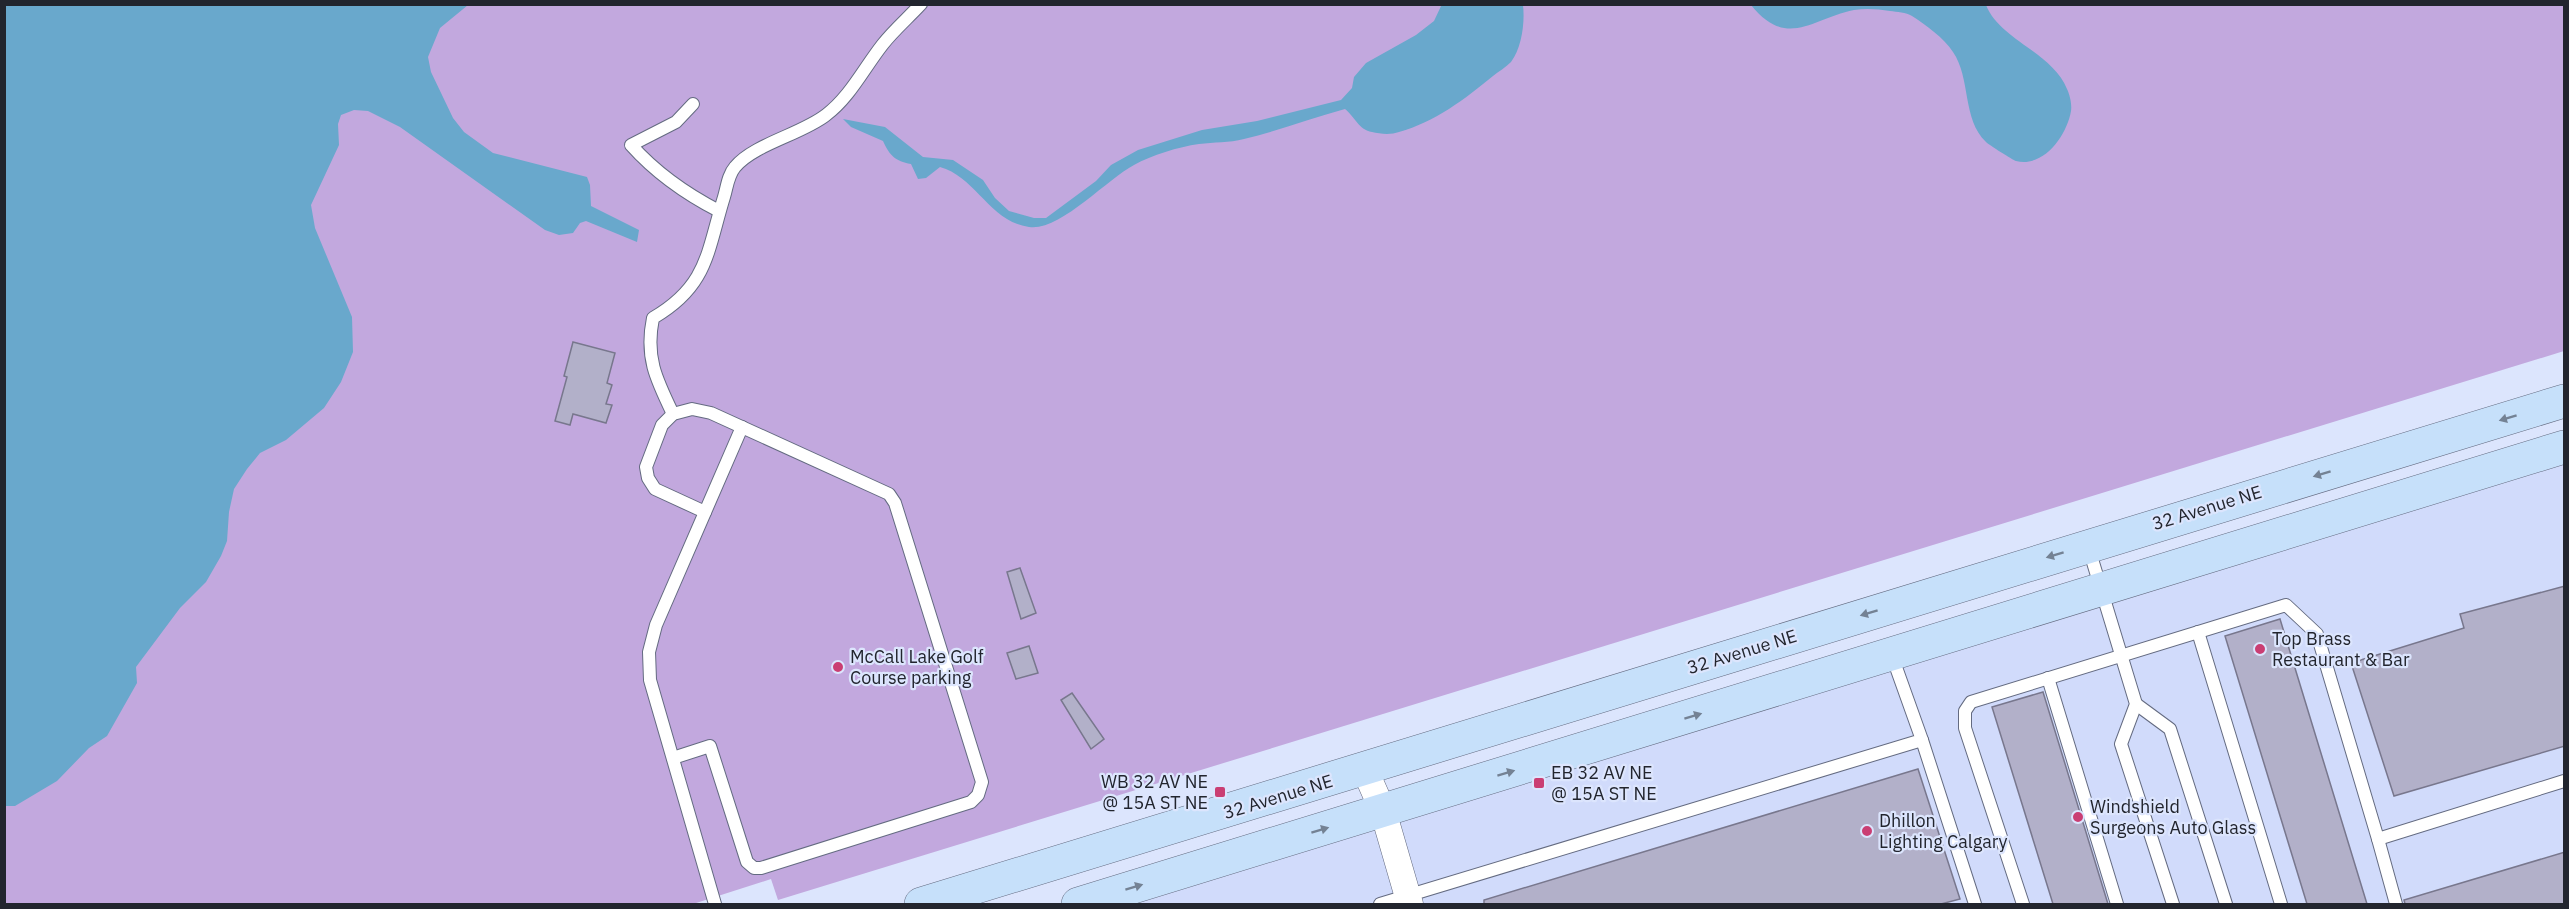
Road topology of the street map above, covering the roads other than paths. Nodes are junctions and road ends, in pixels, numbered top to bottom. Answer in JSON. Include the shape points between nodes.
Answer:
{"nodes":[{"id":1,"x":921,"y":4,"type":"edge"},
{"id":2,"x":693,"y":104,"type":"dead end"},
{"id":3,"x":719,"y":211,"type":"junction"},
{"id":4,"x":2565,"y":401,"type":"edge"},
{"id":5,"x":673,"y":414,"type":"junction"},
{"id":6,"x":742,"y":427,"type":"junction"},
{"id":7,"x":2565,"y":447,"type":"edge"},
{"id":8,"x":705,"y":513,"type":"junction"},
{"id":9,"x":2087,"y":544,"type":"junction"},
{"id":10,"x":2102,"y":591,"type":"junction"},
{"id":11,"x":2198,"y":632,"type":"junction"},
{"id":12,"x":1892,"y":655,"type":"junction"},
{"id":13,"x":2122,"y":656,"type":"junction"},
{"id":14,"x":2048,"y":678,"type":"junction"},
{"id":15,"x":2136,"y":704,"type":"junction"},
{"id":16,"x":1922,"y":740,"type":"junction"},
{"id":17,"x":673,"y":758,"type":"junction"},
{"id":18,"x":1365,"y":770,"type":"junction"},
{"id":19,"x":2565,"y":781,"type":"edge"},
{"id":20,"x":1383,"y":811,"type":"junction"},
{"id":21,"x":2378,"y":838,"type":"junction"},
{"id":22,"x":1409,"y":900,"type":"edge"},
{"id":23,"x":715,"y":904,"type":"edge"},
{"id":24,"x":921,"y":904,"type":"edge"},
{"id":25,"x":1078,"y":904,"type":"edge"},
{"id":26,"x":1380,"y":904,"type":"edge"},
{"id":27,"x":1975,"y":904,"type":"edge"},
{"id":28,"x":2023,"y":904,"type":"edge"},
{"id":29,"x":2117,"y":904,"type":"edge"},
{"id":30,"x":2173,"y":904,"type":"edge"},
{"id":31,"x":2226,"y":904,"type":"edge"},
{"id":32,"x":2281,"y":904,"type":"edge"},
{"id":33,"x":2396,"y":904,"type":"edge"}],
"edges":[{"from":1,"to":3,"type":"lane","via":[[884,42],[842,102],[824,117],[734,167]]},
{"from":2,"to":3,"type":"lane","via":[[676,122],[632,145],[653,169]]},
{"from":3,"to":5,"type":"lane","via":[[698,279],[653,318],[648,340],[654,373]]},
{"from":4,"to":9,"type":"main road","name":"32 Avenue NE","one_way":true},
{"from":5,"to":6,"type":"lane","via":[[692,409]]},
{"from":5,"to":8,"type":"lane","via":[[662,425],[650,453],[648,478],[655,489]]},
{"from":6,"to":8,"type":"lane"},
{"from":6,"to":17,"type":"lane","via":[[889,494],[982,782],[971,802],[754,868],[747,862],[710,746]]},
{"from":7,"to":10,"type":"main road"},
{"from":8,"to":17,"type":"lane","via":[[656,625],[649,652],[650,680]]},
{"from":9,"to":10,"type":"lane"},
{"from":9,"to":18,"type":"main road","name":"32 Avenue NE","one_way":true},
{"from":10,"to":12,"type":"main road"},
{"from":10,"to":13,"type":"lane"},
{"from":11,"to":13,"type":"lane"},
{"from":11,"to":21,"type":"lane","via":[[2286,605],[2317,634]]},
{"from":11,"to":32,"type":"lane"},
{"from":12,"to":16,"type":"lane"},
{"from":20,"to":12,"type":"main road","one_way":true},
{"from":13,"to":14,"type":"lane"},
{"from":13,"to":15,"type":"lane"},
{"from":14,"to":28,"type":"lane","via":[[1971,702],[1965,711],[1965,728]]},
{"from":14,"to":29,"type":"lane"},
{"from":15,"to":30,"type":"lane","via":[[2121,744]]},
{"from":15,"to":31,"type":"lane","via":[[2170,729]]},
{"from":16,"to":22,"type":"lane"},
{"from":16,"to":27,"type":"lane"},
{"from":17,"to":23,"type":"lane"},
{"from":18,"to":20,"type":"street"},
{"from":18,"to":24,"type":"main road","name":"32 Avenue NE"},
{"from":19,"to":21,"type":"lane"},
{"from":20,"to":22,"type":"street"},
{"from":25,"to":20,"type":"main road","one_way":true},
{"from":21,"to":33,"type":"lane"},
{"from":22,"to":26,"type":"lane"}]}
